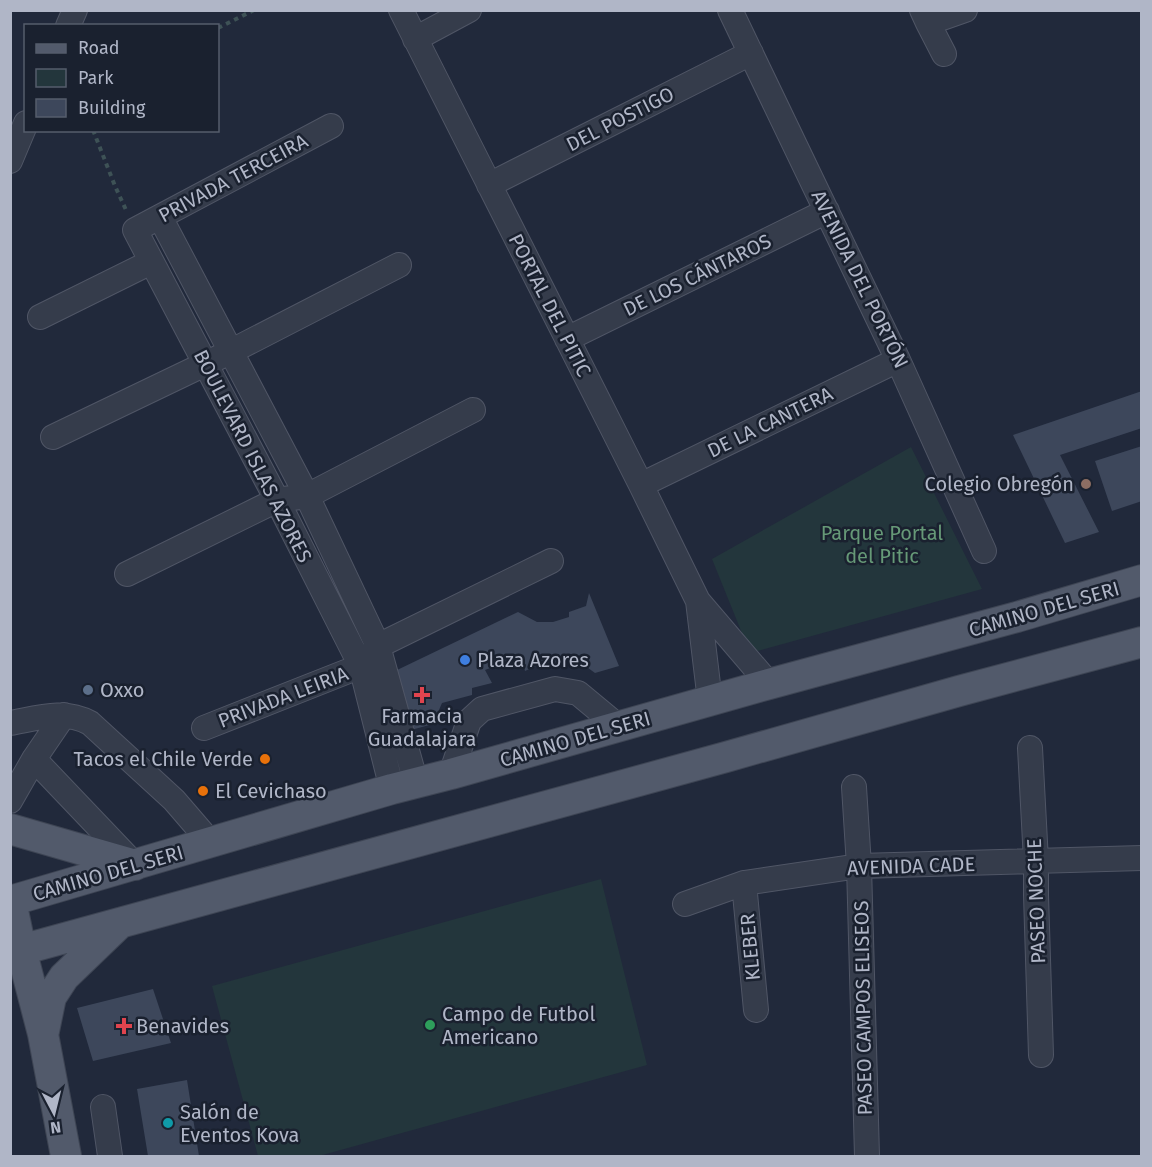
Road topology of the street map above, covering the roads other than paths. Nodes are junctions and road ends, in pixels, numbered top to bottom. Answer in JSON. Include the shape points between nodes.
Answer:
{"nodes":[{"id":1,"x":75,"y":10,"type":"edge"},
{"id":2,"x":401,"y":10,"type":"edge"},
{"id":3,"x":469,"y":10,"type":"edge"},
{"id":4,"x":730,"y":10,"type":"edge"},
{"id":5,"x":965,"y":10,"type":"edge"},
{"id":6,"x":925,"y":17,"type":"edge"},
{"id":7,"x":69,"y":24,"type":"edge"},
{"id":8,"x":415,"y":39,"type":"junction"},
{"id":9,"x":751,"y":53,"type":"junction"},
{"id":10,"x":944,"y":54,"type":"dead end"},
{"id":11,"x":331,"y":126,"type":"dead end"},
{"id":12,"x":24,"y":128,"type":"edge"},
{"id":13,"x":10,"y":161,"type":"edge"},
{"id":14,"x":489,"y":185,"type":"junction"},
{"id":15,"x":827,"y":211,"type":"junction"},
{"id":16,"x":160,"y":217,"type":"junction"},
{"id":17,"x":135,"y":230,"type":"joint"},
{"id":18,"x":151,"y":262,"type":"junction"},
{"id":19,"x":399,"y":265,"type":"dead end"},
{"id":20,"x":40,"y":317,"type":"dead end"},
{"id":21,"x":567,"y":339,"type":"junction"},
{"id":22,"x":230,"y":352,"type":"junction"},
{"id":23,"x":898,"y":360,"type":"junction"},
{"id":24,"x":205,"y":363,"type":"junction"},
{"id":25,"x":473,"y":410,"type":"dead end"},
{"id":26,"x":52,"y":437,"type":"dead end"},
{"id":27,"x":641,"y":485,"type":"junction"},
{"id":28,"x":307,"y":496,"type":"junction"},
{"id":29,"x":277,"y":500,"type":"junction"},
{"id":30,"x":984,"y":551,"type":"dead end"},
{"id":31,"x":551,"y":561,"type":"dead end"},
{"id":32,"x":127,"y":574,"type":"dead end"},
{"id":33,"x":1142,"y":580,"type":"edge"},
{"id":34,"x":698,"y":601,"type":"junction"},
{"id":35,"x":1142,"y":642,"type":"edge"},
{"id":36,"x":378,"y":646,"type":"junction"},
{"id":37,"x":361,"y":666,"type":"junction"},
{"id":38,"x":769,"y":684,"type":"junction"},
{"id":39,"x":711,"y":701,"type":"junction"},
{"id":40,"x":64,"y":715,"type":"junction"},
{"id":41,"x":10,"y":723,"type":"edge"},
{"id":42,"x":618,"y":727,"type":"junction"},
{"id":43,"x":204,"y":728,"type":"dead end"},
{"id":44,"x":1030,"y":748,"type":"dead end"},
{"id":45,"x":34,"y":759,"type":"junction"},
{"id":46,"x":451,"y":774,"type":"junction"},
{"id":47,"x":404,"y":786,"type":"junction"},
{"id":48,"x":854,"y":787,"type":"dead end"},
{"id":49,"x":10,"y":801,"type":"edge"},
{"id":50,"x":10,"y":829,"type":"edge"},
{"id":51,"x":211,"y":843,"type":"junction"},
{"id":52,"x":1142,"y":858,"type":"edge"},
{"id":53,"x":1036,"y":861,"type":"junction"},
{"id":54,"x":135,"y":865,"type":"junction"},
{"id":55,"x":859,"y":866,"type":"junction"},
{"id":56,"x":744,"y":883,"type":"junction"},
{"id":57,"x":11,"y":901,"type":"edge"},
{"id":58,"x":685,"y":904,"type":"dead end"},
{"id":59,"x":119,"y":923,"type":"junction"},
{"id":60,"x":16,"y":951,"type":"edge"},
{"id":61,"x":756,"y":1010,"type":"dead end"},
{"id":62,"x":43,"y":1034,"type":"junction"},
{"id":63,"x":1041,"y":1055,"type":"dead end"},
{"id":64,"x":103,"y":1107,"type":"dead end"},
{"id":65,"x":66,"y":1156,"type":"edge"},
{"id":66,"x":110,"y":1156,"type":"edge"},
{"id":67,"x":867,"y":1156,"type":"edge"}],
"edges":[{"from":1,"to":7,"type":"street"},
{"from":2,"to":8,"type":"street","name":"PORTAL DEL PITIC"},
{"from":3,"to":8,"type":"street"},
{"from":4,"to":9,"type":"street","name":"AVENIDA DEL PORTÓN"},
{"from":5,"to":6,"type":"street"},
{"from":6,"to":10,"type":"street"},
{"from":8,"to":14,"type":"street","name":"PORTAL DEL PITIC"},
{"from":9,"to":14,"type":"street","name":"DEL POSTIGO"},
{"from":9,"to":15,"type":"street","name":"AVENIDA DEL PORTÓN"},
{"from":11,"to":16,"type":"street","name":"PRIVADA TERCEIRA"},
{"from":12,"to":13,"type":"street"},
{"from":14,"to":21,"type":"street","name":"PORTAL DEL PITIC"},
{"from":15,"to":21,"type":"street","name":"DE LOS CÁNTAROS"},
{"from":15,"to":23,"type":"street","name":"AVENIDA DEL PORTÓN"},
{"from":16,"to":17,"type":"street","name":"PRIVADA TERCEIRA"},
{"from":16,"to":22,"type":"street","name":"BOULEVARD ISLAS AZORES"},
{"from":17,"to":18,"type":"street","name":"BOULEVARD ISLAS AZORES"},
{"from":18,"to":20,"type":"street"},
{"from":18,"to":24,"type":"street","name":"BOULEVARD ISLAS AZORES"},
{"from":19,"to":22,"type":"street"},
{"from":21,"to":27,"type":"street","name":"PORTAL DEL PITIC"},
{"from":22,"to":24,"type":"street"},
{"from":22,"to":28,"type":"street","name":"BOULEVARD ISLAS AZORES"},
{"from":23,"to":27,"type":"street","name":"DE LA CANTERA"},
{"from":23,"to":30,"type":"street","name":"AVENIDA DEL PORTÓN"},
{"from":24,"to":26,"type":"street"},
{"from":24,"to":29,"type":"street","name":"BOULEVARD ISLAS AZORES"},
{"from":25,"to":28,"type":"street"},
{"from":27,"to":34,"type":"street","name":"PORTAL DEL PITIC"},
{"from":28,"to":29,"type":"street"},
{"from":28,"to":36,"type":"street","name":"BOULEVARD ISLAS AZORES"},
{"from":29,"to":32,"type":"street"},
{"from":29,"to":37,"type":"street","name":"BOULEVARD ISLAS AZORES"},
{"from":31,"to":36,"type":"street"},
{"from":33,"to":38,"type":"main road","name":"CAMINO DEL SERI","via":[[1017,618]]},
{"from":34,"to":38,"type":"street","name":"PORTAL DEL PITIC"},
{"from":34,"to":39,"type":"street","name":"PORTAL DEL PITIC"},
{"from":35,"to":59,"type":"main road"},
{"from":36,"to":37,"type":"street"},
{"from":36,"to":47,"type":"street","name":"BOULEVARD ISLAS AZORES"},
{"from":37,"to":43,"type":"street","name":"PRIVADA LEIRIA"},
{"from":37,"to":47,"type":"street","name":"BOULEVARD ISLAS AZORES"},
{"from":38,"to":39,"type":"main road","name":"CAMINO DEL SERI"},
{"from":39,"to":42,"type":"main road","name":"CAMINO DEL SERI"},
{"from":40,"to":41,"type":"street"},
{"from":40,"to":45,"type":"street"},
{"from":40,"to":51,"type":"street","via":[[90,723],[174,800]]},
{"from":42,"to":46,"type":"main road","name":"CAMINO DEL SERI"},
{"from":42,"to":46,"type":"street","via":[[578,693],[555,689],[492,706],[469,721]]},
{"from":44,"to":53,"type":"street","name":"PASEO NOCHE"},
{"from":45,"to":49,"type":"street"},
{"from":45,"to":54,"type":"street"},
{"from":46,"to":47,"type":"main road","name":"CAMINO DEL SERI"},
{"from":47,"to":51,"type":"main road","name":"CAMINO DEL SERI"},
{"from":48,"to":55,"type":"street","name":"PASEO CAMPOS ELISEOS"},
{"from":50,"to":54,"type":"main road"},
{"from":51,"to":54,"type":"main road","name":"CAMINO DEL SERI"},
{"from":52,"to":53,"type":"street","name":"AVENIDA CADE"},
{"from":53,"to":55,"type":"street","name":"AVENIDA CADE"},
{"from":53,"to":63,"type":"street","name":"PASEO NOCHE"},
{"from":54,"to":57,"type":"main road","name":"CAMINO DEL SERI"},
{"from":55,"to":56,"type":"street","name":"AVENIDA CADE"},
{"from":55,"to":67,"type":"street","name":"PASEO CAMPOS ELISEOS"},
{"from":56,"to":58,"type":"street","name":"AVENIDA CADE"},
{"from":56,"to":61,"type":"street","name":"KLEBER"},
{"from":57,"to":60,"type":"main road"},
{"from":59,"to":60,"type":"main road"},
{"from":59,"to":62,"type":"main road","via":[[64,977],[51,997]]},
{"from":60,"to":62,"type":"main road"},
{"from":62,"to":65,"type":"main road"},
{"from":64,"to":66,"type":"street"}]}
